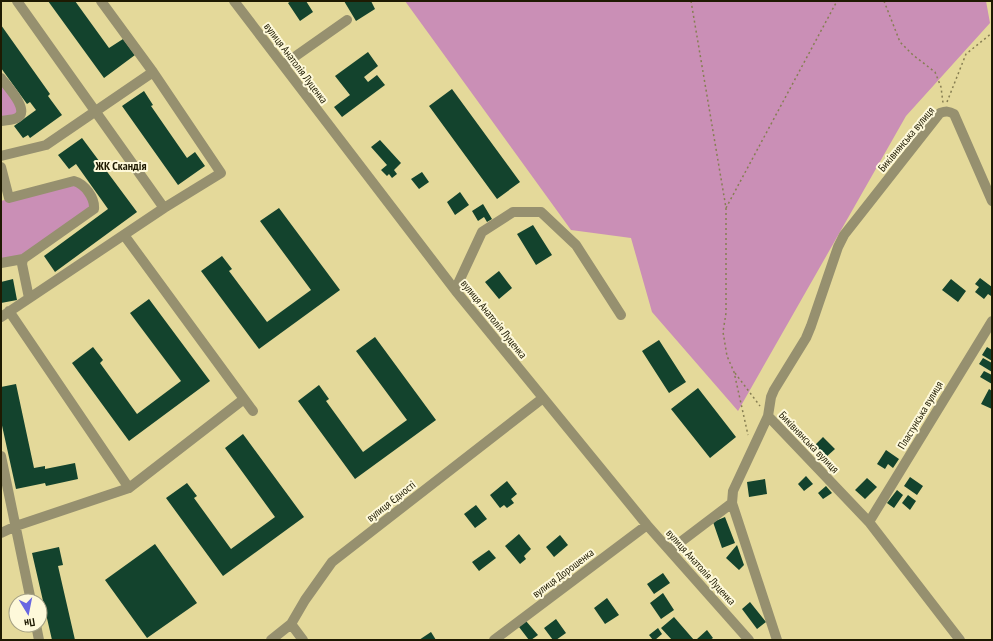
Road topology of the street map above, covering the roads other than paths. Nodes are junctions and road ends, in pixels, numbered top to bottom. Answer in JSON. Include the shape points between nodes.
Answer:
{"nodes":[{"id":1,"x":17,"y":1,"type":"edge"},
{"id":2,"x":101,"y":1,"type":"edge"},
{"id":3,"x":234,"y":1,"type":"edge"},
{"id":4,"x":347,"y":20,"type":"dead end"},
{"id":5,"x":282,"y":65,"type":"junction"},
{"id":6,"x":153,"y":72,"type":"junction"},
{"id":7,"x":1,"y":78,"type":"edge"},
{"id":8,"x":95,"y":111,"type":"junction"},
{"id":9,"x":1,"y":121,"type":"edge"},
{"id":10,"x":1,"y":156,"type":"edge"},
{"id":11,"x":1,"y":167,"type":"edge"},
{"id":12,"x":5,"y":199,"type":"edge"},
{"id":13,"x":992,"y":201,"type":"edge"},
{"id":14,"x":164,"y":208,"type":"junction"},
{"id":15,"x":124,"y":235,"type":"junction"},
{"id":16,"x":23,"y":259,"type":"junction"},
{"id":17,"x":1,"y":263,"type":"edge"},
{"id":18,"x":455,"y":290,"type":"junction"},
{"id":19,"x":29,"y":298,"type":"junction"},
{"id":20,"x":5,"y":314,"type":"edge"},
{"id":21,"x":621,"y":315,"type":"dead end"},
{"id":22,"x":992,"y":321,"type":"edge"},
{"id":23,"x":543,"y":398,"type":"junction"},
{"id":24,"x":244,"y":399,"type":"junction"},
{"id":25,"x":252,"y":410,"type":"dead end"},
{"id":26,"x":768,"y":416,"type":"junction"},
{"id":27,"x":1,"y":456,"type":"edge"},
{"id":28,"x":129,"y":488,"type":"junction"},
{"id":29,"x":732,"y":503,"type":"junction"},
{"id":30,"x":869,"y":522,"type":"junction"},
{"id":31,"x":647,"y":525,"type":"junction"},
{"id":32,"x":16,"y":526,"type":"junction"},
{"id":33,"x":1,"y":533,"type":"edge"},
{"id":34,"x":670,"y":550,"type":"junction"},
{"id":35,"x":29,"y":593,"type":"edge"},
{"id":36,"x":291,"y":624,"type":"junction"},
{"id":37,"x":271,"y":640,"type":"edge"},
{"id":38,"x":303,"y":640,"type":"edge"},
{"id":39,"x":494,"y":640,"type":"edge"},
{"id":40,"x":749,"y":640,"type":"edge"},
{"id":41,"x":777,"y":640,"type":"edge"},
{"id":42,"x":960,"y":640,"type":"edge"}],
"edges":[{"from":1,"to":8,"type":"street"},
{"from":2,"to":6,"type":"street"},
{"from":3,"to":5,"type":"street","name":"вулиця Анатолія Луценка"},
{"from":4,"to":5,"type":"street"},
{"from":5,"to":18,"type":"street","name":"вулиця Анатолія Луценка"},
{"from":6,"to":8,"type":"street"},
{"from":6,"to":14,"type":"street","via":[[221,173]]},
{"from":7,"to":9,"type":"street","via":[[21,106],[21,113],[17,118]]},
{"from":8,"to":10,"type":"street","via":[[46,145]]},
{"from":8,"to":14,"type":"street"},
{"from":11,"to":12,"type":"street"},
{"from":12,"to":16,"type":"street","via":[[74,181],[80,183],[94,203],[94,209]]},
{"from":13,"to":26,"type":"street","name":"Биківнянська вулиця","via":[[949,112],[940,113],[844,235],[808,332],[771,397]]},
{"from":14,"to":15,"type":"street"},
{"from":15,"to":19,"type":"street"},
{"from":15,"to":24,"type":"street"},
{"from":16,"to":17,"type":"street"},
{"from":16,"to":19,"type":"street"},
{"from":18,"to":21,"type":"street","via":[[482,232],[513,212],[541,212],[576,245]]},
{"from":18,"to":23,"type":"street","name":"вулиця Анатолія Луценка"},
{"from":19,"to":20,"type":"street"},
{"from":20,"to":28,"type":"street"},
{"from":22,"to":30,"type":"street","name":"Пластунська вулиця"},
{"from":23,"to":31,"type":"street","name":"вулиця Анатолія Луценка"},
{"from":23,"to":36,"type":"street","name":"вулиця Єдності","via":[[332,562]]},
{"from":24,"to":25,"type":"street"},
{"from":24,"to":28,"type":"street"},
{"from":26,"to":29,"type":"street","via":[[733,491]]},
{"from":26,"to":30,"type":"street","name":"Биківнянська вулиця"},
{"from":27,"to":32,"type":"street"},
{"from":28,"to":32,"type":"street"},
{"from":29,"to":34,"type":"street"},
{"from":29,"to":41,"type":"street"},
{"from":30,"to":42,"type":"street","name":"Биківнянська вулиця"},
{"from":31,"to":34,"type":"street","name":"вулиця Анатолія Луценка"},
{"from":31,"to":39,"type":"street","name":"вулиця Дорошенка"},
{"from":32,"to":33,"type":"street"},
{"from":32,"to":35,"type":"street"},
{"from":34,"to":40,"type":"street","name":"вулиця Анатолія Луценка"},
{"from":36,"to":37,"type":"street","name":"вулиця Єдності"},
{"from":36,"to":38,"type":"street"}]}
